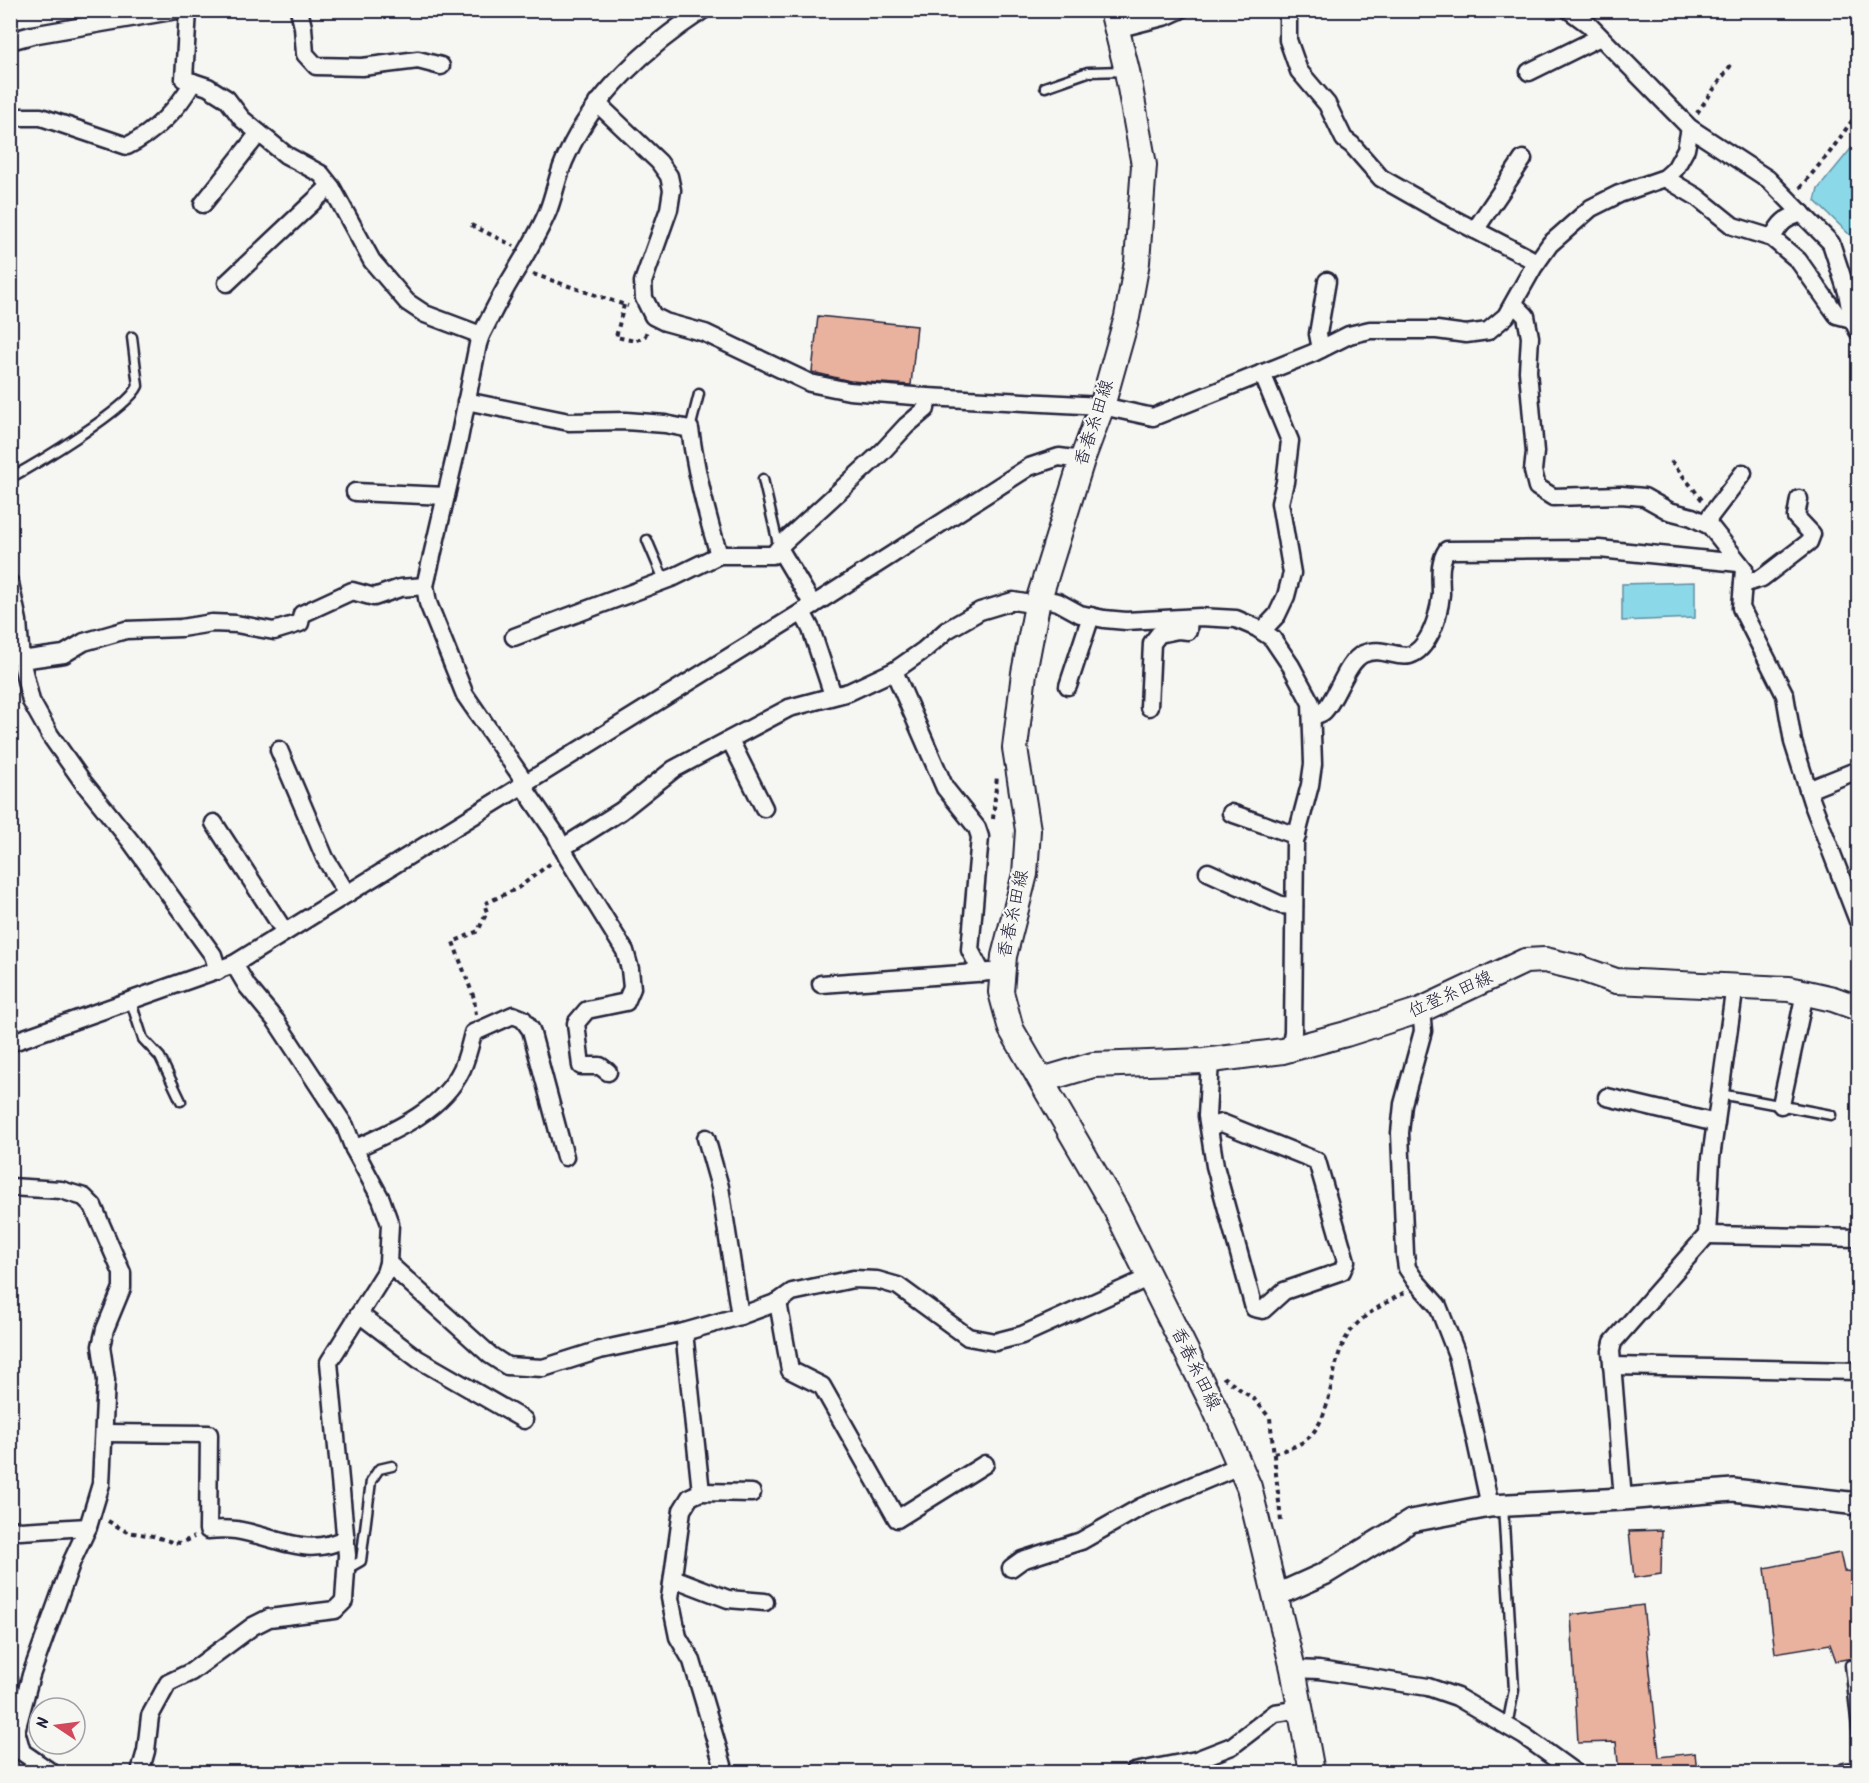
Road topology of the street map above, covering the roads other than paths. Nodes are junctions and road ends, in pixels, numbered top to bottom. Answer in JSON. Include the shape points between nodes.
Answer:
{"nodes":[{"id":1,"x":177,"y":10,"type":"edge"},
{"id":2,"x":188,"y":10,"type":"edge"},
{"id":3,"x":299,"y":10,"type":"edge"},
{"id":4,"x":703,"y":10,"type":"edge"},
{"id":5,"x":1180,"y":10,"type":"edge"},
{"id":6,"x":1288,"y":10,"type":"edge"},
{"id":7,"x":1569,"y":11,"type":"edge"},
{"id":8,"x":1114,"y":20,"type":"edge"},
{"id":9,"x":1600,"y":37,"type":"junction"},
{"id":10,"x":10,"y":41,"type":"edge"},
{"id":11,"x":441,"y":66,"type":"dead end"},
{"id":12,"x":1127,"y":71,"type":"junction"},
{"id":13,"x":1529,"y":72,"type":"dead end"},
{"id":14,"x":192,"y":82,"type":"junction"},
{"id":15,"x":1045,"y":87,"type":"dead end"},
{"id":16,"x":597,"y":103,"type":"junction"},
{"id":17,"x":10,"y":117,"type":"edge"},
{"id":18,"x":1689,"y":127,"type":"junction"},
{"id":19,"x":259,"y":133,"type":"junction"},
{"id":20,"x":1523,"y":159,"type":"dead end"},
{"id":21,"x":1665,"y":178,"type":"junction"},
{"id":22,"x":330,"y":186,"type":"junction"},
{"id":23,"x":203,"y":204,"type":"dead end"},
{"id":24,"x":1802,"y":213,"type":"junction"},
{"id":25,"x":1475,"y":230,"type":"junction"},
{"id":26,"x":1772,"y":238,"type":"junction"},
{"id":27,"x":1537,"y":262,"type":"junction"},
{"id":28,"x":1327,"y":281,"type":"dead end"},
{"id":29,"x":227,"y":282,"type":"dead end"},
{"id":30,"x":1514,"y":304,"type":"junction"},
{"id":31,"x":1855,"y":325,"type":"edge"},
{"id":32,"x":481,"y":335,"type":"junction"},
{"id":33,"x":132,"y":337,"type":"dead end"},
{"id":34,"x":1321,"y":349,"type":"junction"},
{"id":35,"x":1262,"y":373,"type":"junction"},
{"id":36,"x":699,"y":394,"type":"dead end"},
{"id":37,"x":927,"y":397,"type":"junction"},
{"id":38,"x":466,"y":400,"type":"junction"},
{"id":39,"x":1102,"y":406,"type":"junction"},
{"id":40,"x":690,"y":429,"type":"junction"},
{"id":41,"x":1082,"y":460,"type":"junction"},
{"id":42,"x":1743,"y":473,"type":"dead end"},
{"id":43,"x":10,"y":478,"type":"edge"},
{"id":44,"x":764,"y":479,"type":"dead end"},
{"id":45,"x":355,"y":492,"type":"dead end"},
{"id":46,"x":446,"y":496,"type":"junction"},
{"id":47,"x":1799,"y":499,"type":"dead end"},
{"id":48,"x":1709,"y":519,"type":"junction"},
{"id":49,"x":647,"y":540,"type":"dead end"},
{"id":50,"x":779,"y":548,"type":"junction"},
{"id":51,"x":719,"y":555,"type":"junction"},
{"id":52,"x":1739,"y":562,"type":"junction"},
{"id":53,"x":664,"y":580,"type":"junction"},
{"id":54,"x":10,"y":584,"type":"edge"},
{"id":55,"x":1743,"y":584,"type":"junction"},
{"id":56,"x":425,"y":586,"type":"junction"},
{"id":57,"x":1038,"y":601,"type":"junction"},
{"id":58,"x":807,"y":608,"type":"junction"},
{"id":59,"x":1091,"y":616,"type":"junction"},
{"id":60,"x":1189,"y":618,"type":"junction"},
{"id":61,"x":1262,"y":631,"type":"junction"},
{"id":62,"x":514,"y":637,"type":"dead end"},
{"id":63,"x":21,"y":660,"type":"junction"},
{"id":64,"x":894,"y":671,"type":"junction"},
{"id":65,"x":1068,"y":686,"type":"dead end"},
{"id":66,"x":833,"y":695,"type":"junction"},
{"id":67,"x":1149,"y":707,"type":"dead end"},
{"id":68,"x":1312,"y":717,"type":"junction"},
{"id":69,"x":730,"y":740,"type":"junction"},
{"id":70,"x":279,"y":750,"type":"dead end"},
{"id":71,"x":1858,"y":770,"type":"edge"},
{"id":72,"x":524,"y":783,"type":"junction"},
{"id":73,"x":1808,"y":790,"type":"junction"},
{"id":74,"x":764,"y":808,"type":"dead end"},
{"id":75,"x":1231,"y":813,"type":"dead end"},
{"id":76,"x":214,"y":823,"type":"dead end"},
{"id":77,"x":1297,"y":836,"type":"junction"},
{"id":78,"x":562,"y":848,"type":"junction"},
{"id":79,"x":1208,"y":872,"type":"dead end"},
{"id":80,"x":347,"y":894,"type":"junction"},
{"id":81,"x":1294,"y":906,"type":"junction"},
{"id":82,"x":1858,"y":921,"type":"edge"},
{"id":83,"x":285,"y":932,"type":"junction"},
{"id":84,"x":234,"y":964,"type":"junction"},
{"id":85,"x":218,"y":971,"type":"junction"},
{"id":86,"x":992,"y":972,"type":"junction"},
{"id":87,"x":821,"y":984,"type":"dead end"},
{"id":88,"x":1735,"y":986,"type":"junction"},
{"id":89,"x":1805,"y":993,"type":"junction"},
{"id":90,"x":131,"y":1002,"type":"junction"},
{"id":91,"x":1858,"y":1008,"type":"edge"},
{"id":92,"x":1420,"y":1010,"type":"junction"},
{"id":93,"x":10,"y":1043,"type":"edge"},
{"id":94,"x":1290,"y":1049,"type":"junction"},
{"id":95,"x":1210,"y":1060,"type":"junction"},
{"id":96,"x":608,"y":1072,"type":"dead end"},
{"id":97,"x":1042,"y":1080,"type":"junction"},
{"id":98,"x":1720,"y":1094,"type":"junction"},
{"id":99,"x":1607,"y":1097,"type":"dead end"},
{"id":100,"x":181,"y":1101,"type":"dead end"},
{"id":101,"x":1781,"y":1105,"type":"junction"},
{"id":102,"x":1831,"y":1115,"type":"dead end"},
{"id":103,"x":1716,"y":1123,"type":"junction"},
{"id":104,"x":1209,"y":1126,"type":"junction"},
{"id":105,"x":706,"y":1138,"type":"dead end"},
{"id":106,"x":354,"y":1149,"type":"junction"},
{"id":107,"x":565,"y":1157,"type":"dead end"},
{"id":108,"x":10,"y":1187,"type":"edge"},
{"id":109,"x":1707,"y":1235,"type":"junction"},
{"id":110,"x":1858,"y":1238,"type":"edge"},
{"id":111,"x":388,"y":1263,"type":"junction"},
{"id":112,"x":1150,"y":1277,"type":"junction"},
{"id":113,"x":778,"y":1302,"type":"junction"},
{"id":114,"x":359,"y":1314,"type":"junction"},
{"id":115,"x":740,"y":1316,"type":"junction"},
{"id":116,"x":684,"y":1332,"type":"junction"},
{"id":117,"x":1612,"y":1366,"type":"junction"},
{"id":118,"x":1858,"y":1371,"type":"edge"},
{"id":119,"x":524,"y":1420,"type":"dead end"},
{"id":120,"x":104,"y":1433,"type":"junction"},
{"id":121,"x":986,"y":1464,"type":"dead end"},
{"id":122,"x":392,"y":1466,"type":"dead end"},
{"id":123,"x":1239,"y":1466,"type":"junction"},
{"id":124,"x":701,"y":1492,"type":"junction"},
{"id":125,"x":752,"y":1493,"type":"dead end"},
{"id":126,"x":1623,"y":1499,"type":"junction"},
{"id":127,"x":1858,"y":1504,"type":"edge"},
{"id":128,"x":1496,"y":1506,"type":"junction"},
{"id":129,"x":88,"y":1527,"type":"junction"},
{"id":130,"x":10,"y":1528,"type":"edge"},
{"id":131,"x":346,"y":1538,"type":"junction"},
{"id":132,"x":1011,"y":1568,"type":"dead end"},
{"id":133,"x":346,"y":1569,"type":"junction"},
{"id":134,"x":673,"y":1578,"type":"junction"},
{"id":135,"x":1275,"y":1596,"type":"junction"},
{"id":136,"x":765,"y":1602,"type":"dead end"},
{"id":137,"x":1850,"y":1665,"type":"dead end"},
{"id":138,"x":1293,"y":1669,"type":"junction"},
{"id":139,"x":1300,"y":1709,"type":"junction"},
{"id":140,"x":1507,"y":1726,"type":"junction"},
{"id":141,"x":1858,"y":1737,"type":"edge"},
{"id":142,"x":1858,"y":1771,"type":"edge"},
{"id":143,"x":51,"y":1773,"type":"edge"},
{"id":144,"x":140,"y":1773,"type":"edge"},
{"id":145,"x":725,"y":1773,"type":"edge"},
{"id":146,"x":1134,"y":1773,"type":"edge"},
{"id":147,"x":1312,"y":1773,"type":"edge"},
{"id":148,"x":1575,"y":1773,"type":"edge"},
{"id":149,"x":1845,"y":1773,"type":"edge"}],
"edges":[{"from":1,"to":10,"type":"street"},
{"from":2,"to":14,"type":"street","via":[[184,79]]},
{"from":3,"to":11,"type":"street","via":[[305,54],[316,66],[362,67],[418,60]]},
{"from":4,"to":16,"type":"street","via":[[666,34],[634,62]]},
{"from":5,"to":8,"type":"street","via":[[1167,16]]},
{"from":6,"to":25,"type":"street","via":[[1287,40],[1299,71],[1327,104],[1344,139],[1380,178]]},
{"from":7,"to":9,"type":"street"},
{"from":8,"to":12,"type":"main road","name":"香春糸田線"},
{"from":9,"to":13,"type":"street"},
{"from":9,"to":18,"type":"street"},
{"from":12,"to":15,"type":"lane","via":[[1088,72]]},
{"from":12,"to":39,"type":"main road","name":"香春糸田線","via":[[1144,175],[1137,262],[1127,317]]},
{"from":14,"to":17,"type":"street","via":[[185,96],[150,133],[127,146],[41,117]]},
{"from":14,"to":19,"type":"street","via":[[227,99]]},
{"from":16,"to":32,"type":"street","via":[[566,156],[548,211],[528,252]]},
{"from":16,"to":37,"type":"street","via":[[660,162],[669,176],[669,208],[643,282],[651,312],[665,322],[705,333],[810,383],[849,391]]},
{"from":18,"to":21,"type":"street","via":[[1686,150]]},
{"from":18,"to":24,"type":"street","via":[[1768,179]]},
{"from":19,"to":22,"type":"street","via":[[321,174]]},
{"from":19,"to":23,"type":"street"},
{"from":20,"to":25,"type":"street"},
{"from":21,"to":26,"type":"street","via":[[1733,226]]},
{"from":21,"to":27,"type":"street","via":[[1591,208],[1550,244]]},
{"from":22,"to":29,"type":"street"},
{"from":22,"to":32,"type":"street","via":[[372,261],[407,302],[425,314]]},
{"from":24,"to":26,"type":"street","via":[[1779,224]]},
{"from":24,"to":31,"type":"street","via":[[1831,243]]},
{"from":25,"to":27,"type":"street"},
{"from":26,"to":31,"type":"street","via":[[1798,260],[1837,315]]},
{"from":27,"to":30,"type":"street"},
{"from":28,"to":34,"type":"street","via":[[1318,334]]},
{"from":30,"to":34,"type":"street","via":[[1488,331],[1466,334],[1370,330]]},
{"from":30,"to":48,"type":"street","via":[[1526,316],[1530,337],[1528,371],[1537,487],[1553,497],[1644,497],[1669,512]]},
{"from":32,"to":38,"type":"street"},
{"from":33,"to":43,"type":"lane","via":[[138,386],[135,394],[108,416]]},
{"from":34,"to":35,"type":"street"},
{"from":35,"to":39,"type":"street","via":[[1153,417]]},
{"from":35,"to":61,"type":"street","via":[[1290,441],[1280,503],[1292,573],[1277,615]]},
{"from":36,"to":40,"type":"lane"},
{"from":37,"to":39,"type":"street"},
{"from":37,"to":50,"type":"street","via":[[926,409]]},
{"from":38,"to":40,"type":"street","via":[[569,422],[626,421]]},
{"from":38,"to":46,"type":"street"},
{"from":39,"to":41,"type":"main road","name":"香春糸田線"},
{"from":40,"to":51,"type":"street","via":[[700,492]]},
{"from":41,"to":57,"type":"main road","name":"香春糸田線"},
{"from":41,"to":58,"type":"street","via":[[1059,457],[1029,467]]},
{"from":42,"to":48,"type":"street"},
{"from":44,"to":50,"type":"lane"},
{"from":45,"to":46,"type":"street"},
{"from":46,"to":56,"type":"street"},
{"from":47,"to":55,"type":"street","via":[[1796,517],[1812,534],[1809,542],[1762,579]]},
{"from":48,"to":52,"type":"street","via":[[1710,526]]},
{"from":49,"to":53,"type":"lane"},
{"from":50,"to":51,"type":"street","via":[[773,555]]},
{"from":50,"to":58,"type":"street"},
{"from":51,"to":53,"type":"street"},
{"from":52,"to":55,"type":"street","via":[[1744,569]]},
{"from":52,"to":68,"type":"street","via":[[1599,549],[1447,550],[1441,558],[1441,597],[1428,639],[1416,653],[1402,657],[1377,651],[1362,655],[1323,712]]},
{"from":53,"to":62,"type":"street"},
{"from":54,"to":63,"type":"street"},
{"from":55,"to":73,"type":"street","via":[[1741,608],[1785,695],[1793,742]]},
{"from":56,"to":63,"type":"street","via":[[400,588],[374,597],[352,591],[302,614],[300,623],[274,631],[212,623],[126,630],[84,642],[64,654]]},
{"from":56,"to":72,"type":"street","via":[[428,603],[465,695]]},
{"from":57,"to":59,"type":"street","via":[[1058,602]]},
{"from":57,"to":64,"type":"street","via":[[1013,601],[980,611],[947,630]]},
{"from":57,"to":86,"type":"main road","name":"香春糸田線","via":[[1015,748],[1028,830],[1024,874],[1004,956]]},
{"from":58,"to":66,"type":"street"},
{"from":58,"to":72,"type":"street"},
{"from":59,"to":60,"type":"street","via":[[1126,621]]},
{"from":59,"to":65,"type":"street"},
{"from":60,"to":61,"type":"street","via":[[1236,619]]},
{"from":60,"to":67,"type":"street","via":[[1188,631],[1159,634],[1152,643]]},
{"from":61,"to":68,"type":"street","via":[[1272,638],[1291,666],[1311,704]]},
{"from":63,"to":85,"type":"street","via":[[31,701],[50,735],[213,956]]},
{"from":64,"to":66,"type":"street","via":[[849,692]]},
{"from":64,"to":86,"type":"street","via":[[945,788],[980,837],[970,950]]},
{"from":66,"to":69,"type":"street","via":[[789,708]]},
{"from":68,"to":77,"type":"street","via":[[1313,764]]},
{"from":69,"to":74,"type":"street"},
{"from":69,"to":78,"type":"street","via":[[674,769],[621,811]]},
{"from":70,"to":80,"type":"street","via":[[325,858]]},
{"from":71,"to":73,"type":"street"},
{"from":72,"to":78,"type":"street"},
{"from":72,"to":80,"type":"street"},
{"from":73,"to":82,"type":"street"},
{"from":75,"to":77,"type":"street"},
{"from":76,"to":83,"type":"street"},
{"from":77,"to":81,"type":"street"},
{"from":78,"to":96,"type":"street","via":[[625,951],[630,969],[632,988],[626,1002],[588,1010],[576,1023],[580,1066],[600,1066]]},
{"from":79,"to":81,"type":"street","via":[[1281,905]]},
{"from":80,"to":83,"type":"street"},
{"from":81,"to":94,"type":"street"},
{"from":83,"to":84,"type":"street"},
{"from":84,"to":85,"type":"street"},
{"from":84,"to":106,"type":"street","via":[[345,1126]]},
{"from":85,"to":90,"type":"street"},
{"from":86,"to":87,"type":"street"},
{"from":86,"to":97,"type":"main road","name":"香春糸田線","via":[[1011,1029]]},
{"from":88,"to":89,"type":"main road","name":"位登糸田線"},
{"from":88,"to":92,"type":"main road","name":"位登糸田線","via":[[1617,981],[1545,960],[1525,961]]},
{"from":88,"to":98,"type":"street"},
{"from":89,"to":91,"type":"main road","name":"位登糸田線"},
{"from":89,"to":101,"type":"street"},
{"from":90,"to":93,"type":"street"},
{"from":90,"to":100,"type":"lane","via":[[143,1039],[160,1057]]},
{"from":92,"to":94,"type":"main road","name":"位登糸田線"},
{"from":92,"to":128,"type":"street","via":[[1423,1031],[1403,1104],[1400,1133],[1407,1268],[1438,1306],[1457,1355]]},
{"from":94,"to":95,"type":"main road","name":"位登糸田線"},
{"from":95,"to":97,"type":"main road","name":"位登糸田線","via":[[1093,1065]]},
{"from":95,"to":104,"type":"street"},
{"from":97,"to":112,"type":"main road","name":"香春糸田線"},
{"from":98,"to":101,"type":"lane"},
{"from":98,"to":103,"type":"street"},
{"from":99,"to":103,"type":"street"},
{"from":101,"to":102,"type":"lane"},
{"from":103,"to":109,"type":"street"},
{"from":104,"to":104,"type":"street","via":[[1215,1166],[1254,1308],[1263,1310],[1284,1291],[1342,1271],[1346,1261],[1317,1161],[1222,1124]]},
{"from":105,"to":115,"type":"street","via":[[720,1187]]},
{"from":106,"to":107,"type":"street","via":[[432,1107],[462,1069],[473,1033],[513,1015],[523,1019],[531,1030]]},
{"from":106,"to":111,"type":"street","via":[[390,1224]]},
{"from":108,"to":120,"type":"street","via":[[61,1190],[84,1197],[93,1206],[122,1273],[122,1287],[101,1346],[106,1380]]},
{"from":109,"to":110,"type":"street"},
{"from":109,"to":117,"type":"street","via":[[1613,1342]]},
{"from":111,"to":114,"type":"street"},
{"from":111,"to":116,"type":"street","via":[[507,1366],[543,1368],[600,1350]]},
{"from":112,"to":113,"type":"street","via":[[1022,1335],[995,1342],[968,1338],[898,1286],[877,1280],[853,1279],[792,1292]]},
{"from":112,"to":123,"type":"main road","name":"香春糸田線"},
{"from":113,"to":115,"type":"street"},
{"from":113,"to":121,"type":"street","via":[[790,1370],[822,1386],[897,1519]]},
{"from":114,"to":119,"type":"street","via":[[418,1359]]},
{"from":114,"to":131,"type":"street","via":[[329,1362]]},
{"from":115,"to":116,"type":"street"},
{"from":116,"to":124,"type":"street"},
{"from":117,"to":118,"type":"street"},
{"from":117,"to":126,"type":"street"},
{"from":120,"to":129,"type":"street","via":[[101,1484]]},
{"from":120,"to":131,"type":"street","via":[[209,1434],[208,1530],[238,1530],[303,1547],[333,1545]]},
{"from":122,"to":133,"type":"lane","via":[[379,1469],[371,1481],[361,1561]]},
{"from":123,"to":132,"type":"street","via":[[1141,1508],[1081,1541],[1022,1560]]},
{"from":123,"to":135,"type":"main road","name":"香春糸田線","via":[[1249,1487]]},
{"from":124,"to":125,"type":"street"},
{"from":124,"to":134,"type":"street","via":[[690,1497],[682,1510]]},
{"from":126,"to":127,"type":"street","via":[[1734,1490]]},
{"from":126,"to":128,"type":"street"},
{"from":128,"to":135,"type":"street","via":[[1411,1521],[1324,1574]]},
{"from":128,"to":140,"type":"lane","via":[[1514,1689]]},
{"from":129,"to":130,"type":"street","via":[[20,1531]]},
{"from":129,"to":143,"type":"street","via":[[31,1674],[15,1731],[22,1752]]},
{"from":131,"to":133,"type":"street"},
{"from":133,"to":144,"type":"street","via":[[344,1601],[335,1610],[269,1618],[168,1683],[150,1716]]},
{"from":134,"to":136,"type":"street","via":[[728,1599]]},
{"from":134,"to":145,"type":"street","via":[[670,1598],[678,1637],[692,1661]]},
{"from":135,"to":138,"type":"main road","name":"香春糸田線"},
{"from":137,"to":141,"type":"lane"},
{"from":138,"to":139,"type":"main road","name":"香春糸田線"},
{"from":138,"to":140,"type":"street","via":[[1428,1687],[1457,1697]]},
{"from":139,"to":146,"type":"street","via":[[1275,1713],[1232,1746],[1196,1760]]},
{"from":139,"to":147,"type":"main road","name":"香春糸田線"},
{"from":140,"to":148,"type":"street"},
{"from":142,"to":149,"type":"street"}]}
